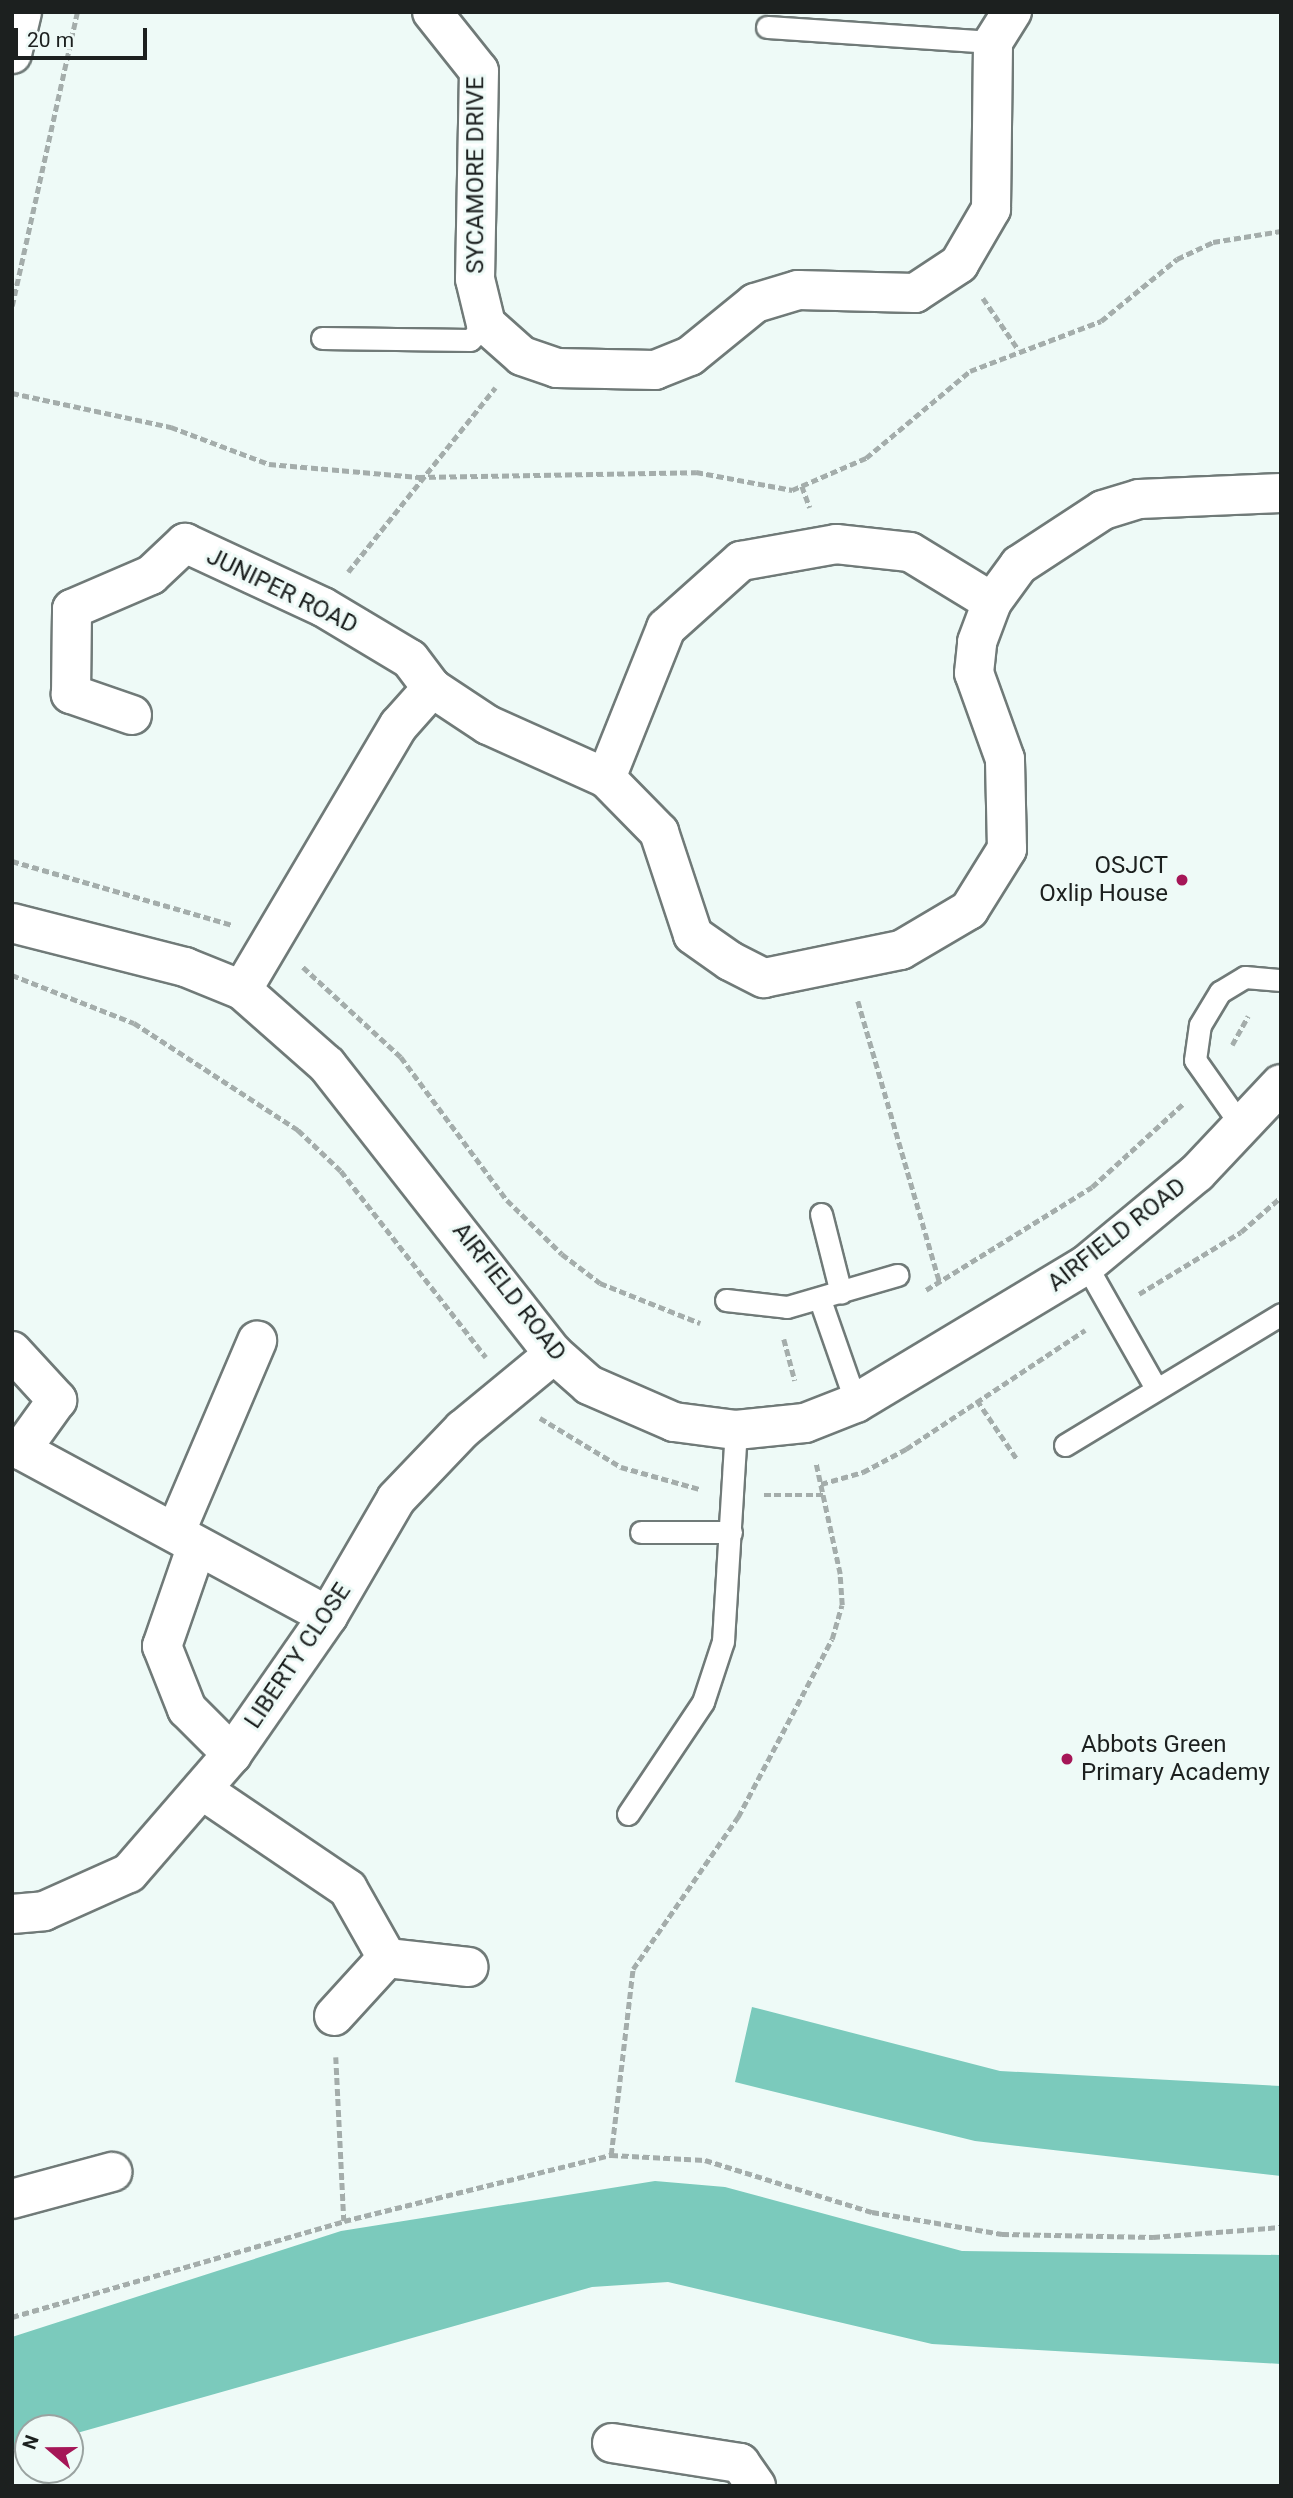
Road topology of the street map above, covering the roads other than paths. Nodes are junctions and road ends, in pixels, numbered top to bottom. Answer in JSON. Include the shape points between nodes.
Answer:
{"nodes":[{"id":1,"x":22,"y":12,"type":"edge"},
{"id":2,"x":432,"y":12,"type":"edge"},
{"id":3,"x":767,"y":27,"type":"dead end"},
{"id":4,"x":1003,"y":27,"type":"edge"},
{"id":5,"x":12,"y":54,"type":"edge"},
{"id":6,"x":486,"y":324,"type":"junction"},
{"id":7,"x":322,"y":338,"type":"dead end"},
{"id":8,"x":1281,"y":494,"type":"edge"},
{"id":9,"x":992,"y":602,"type":"junction"},
{"id":10,"x":432,"y":688,"type":"junction"},
{"id":11,"x":132,"y":715,"type":"dead end"},
{"id":12,"x":606,"y":778,"type":"junction"},
{"id":13,"x":12,"y":923,"type":"edge"},
{"id":14,"x":1275,"y":978,"type":"edge"},
{"id":15,"x":242,"y":990,"type":"junction"},
{"id":16,"x":1281,"y":1084,"type":"edge"},
{"id":17,"x":1243,"y":1128,"type":"junction"},
{"id":18,"x":821,"y":1214,"type":"dead end"},
{"id":19,"x":1086,"y":1265,"type":"junction"},
{"id":20,"x":897,"y":1276,"type":"dead end"},
{"id":21,"x":841,"y":1293,"type":"junction"},
{"id":22,"x":726,"y":1300,"type":"dead end"},
{"id":23,"x":820,"y":1300,"type":"junction"},
{"id":24,"x":1281,"y":1314,"type":"edge"},
{"id":25,"x":257,"y":1341,"type":"dead end"},
{"id":26,"x":12,"y":1351,"type":"edge"},
{"id":27,"x":554,"y":1354,"type":"junction"},
{"id":28,"x":1156,"y":1388,"type":"junction"},
{"id":29,"x":856,"y":1403,"type":"junction"},
{"id":30,"x":736,"y":1430,"type":"junction"},
{"id":31,"x":1065,"y":1445,"type":"dead end"},
{"id":32,"x":641,"y":1532,"type":"dead end"},
{"id":33,"x":731,"y":1532,"type":"junction"},
{"id":34,"x":186,"y":1539,"type":"junction"},
{"id":35,"x":328,"y":1616,"type":"junction"},
{"id":36,"x":232,"y":1754,"type":"junction"},
{"id":37,"x":202,"y":1790,"type":"junction"},
{"id":38,"x":628,"y":1814,"type":"dead end"},
{"id":39,"x":12,"y":1914,"type":"edge"},
{"id":40,"x":387,"y":1958,"type":"junction"},
{"id":41,"x":470,"y":1967,"type":"dead end"},
{"id":42,"x":334,"y":2016,"type":"road end"},
{"id":43,"x":112,"y":2172,"type":"dead end"},
{"id":44,"x":12,"y":2199,"type":"edge"},
{"id":45,"x":612,"y":2443,"type":"dead end"},
{"id":46,"x":756,"y":2486,"type":"edge"}],
"edges":[{"from":1,"to":5,"type":"street"},
{"from":2,"to":6,"type":"street","name":"SYCAMORE DRIVE","via":[[479,71],[475,279]]},
{"from":3,"to":4,"type":"lane"},
{"from":4,"to":6,"type":"street","via":[[991,209],[959,264],[915,293],[799,290],[755,303],[690,356],[655,370],[556,368],[522,356]]},
{"from":6,"to":7,"type":"lane","via":[[470,340]]},
{"from":8,"to":9,"type":"street","name":"JUNIPER ROAD","via":[[1139,499],[1103,510],[1019,565]]},
{"from":9,"to":12,"type":"street","via":[[911,552],[836,544],[741,561],[666,628]]},
{"from":9,"to":12,"type":"street","name":"JUNIPER ROAD","via":[[977,642],[974,673],[1005,759],[1007,849],[969,910],[901,950],[764,978],[693,935],[659,832]]},
{"from":10,"to":11,"type":"street","name":"JUNIPER ROAD","via":[[410,659],[323,607],[185,543],[150,575],[72,609],[71,694]]},
{"from":10,"to":12,"type":"street","name":"JUNIPER ROAD","via":[[488,725]]},
{"from":10,"to":15,"type":"street","via":[[399,725]]},
{"from":13,"to":15,"type":"street","name":"AIRFIELD ROAD","via":[[185,967]]},
{"from":14,"to":17,"type":"lane","via":[[1245,977],[1220,992],[1200,1025],[1195,1060],[1205,1081]]},
{"from":15,"to":27,"type":"street","name":"AIRFIELD ROAD","via":[[327,1065]]},
{"from":16,"to":17,"type":"street","name":"AIRFIELD ROAD"},
{"from":17,"to":19,"type":"street","name":"AIRFIELD ROAD"},
{"from":18,"to":21,"type":"lane"},
{"from":19,"to":28,"type":"lane"},
{"from":19,"to":29,"type":"street","name":"AIRFIELD ROAD"},
{"from":20,"to":21,"type":"lane"},
{"from":21,"to":23,"type":"lane"},
{"from":22,"to":23,"type":"lane","via":[[787,1307]]},
{"from":23,"to":29,"type":"lane"},
{"from":24,"to":28,"type":"lane"},
{"from":25,"to":34,"type":"street"},
{"from":26,"to":34,"type":"street","via":[[57,1400],[22,1450]]},
{"from":27,"to":30,"type":"street","name":"AIRFIELD ROAD","via":[[589,1385],[630,1407],[674,1422]]},
{"from":27,"to":35,"type":"street","name":"LIBERTY CLOSE","via":[[396,1499]]},
{"from":28,"to":31,"type":"lane"},
{"from":29,"to":30,"type":"street","name":"AIRFIELD ROAD","via":[[805,1423]]},
{"from":30,"to":33,"type":"lane"},
{"from":32,"to":33,"type":"lane"},
{"from":33,"to":38,"type":"lane","via":[[723,1641],[703,1702]]},
{"from":34,"to":35,"type":"street"},
{"from":34,"to":36,"type":"street","via":[[162,1646],[187,1709]]},
{"from":35,"to":36,"type":"street","name":"LIBERTY CLOSE"},
{"from":36,"to":37,"type":"street","name":"LIBERTY CLOSE"},
{"from":37,"to":39,"type":"street","name":"LIBERTY CLOSE","via":[[129,1873],[44,1912]]},
{"from":37,"to":40,"type":"street","via":[[348,1889]]},
{"from":40,"to":41,"type":"street"},
{"from":40,"to":42,"type":"street"},
{"from":43,"to":44,"type":"street"},
{"from":45,"to":46,"type":"street","via":[[740,2463]]}]}
